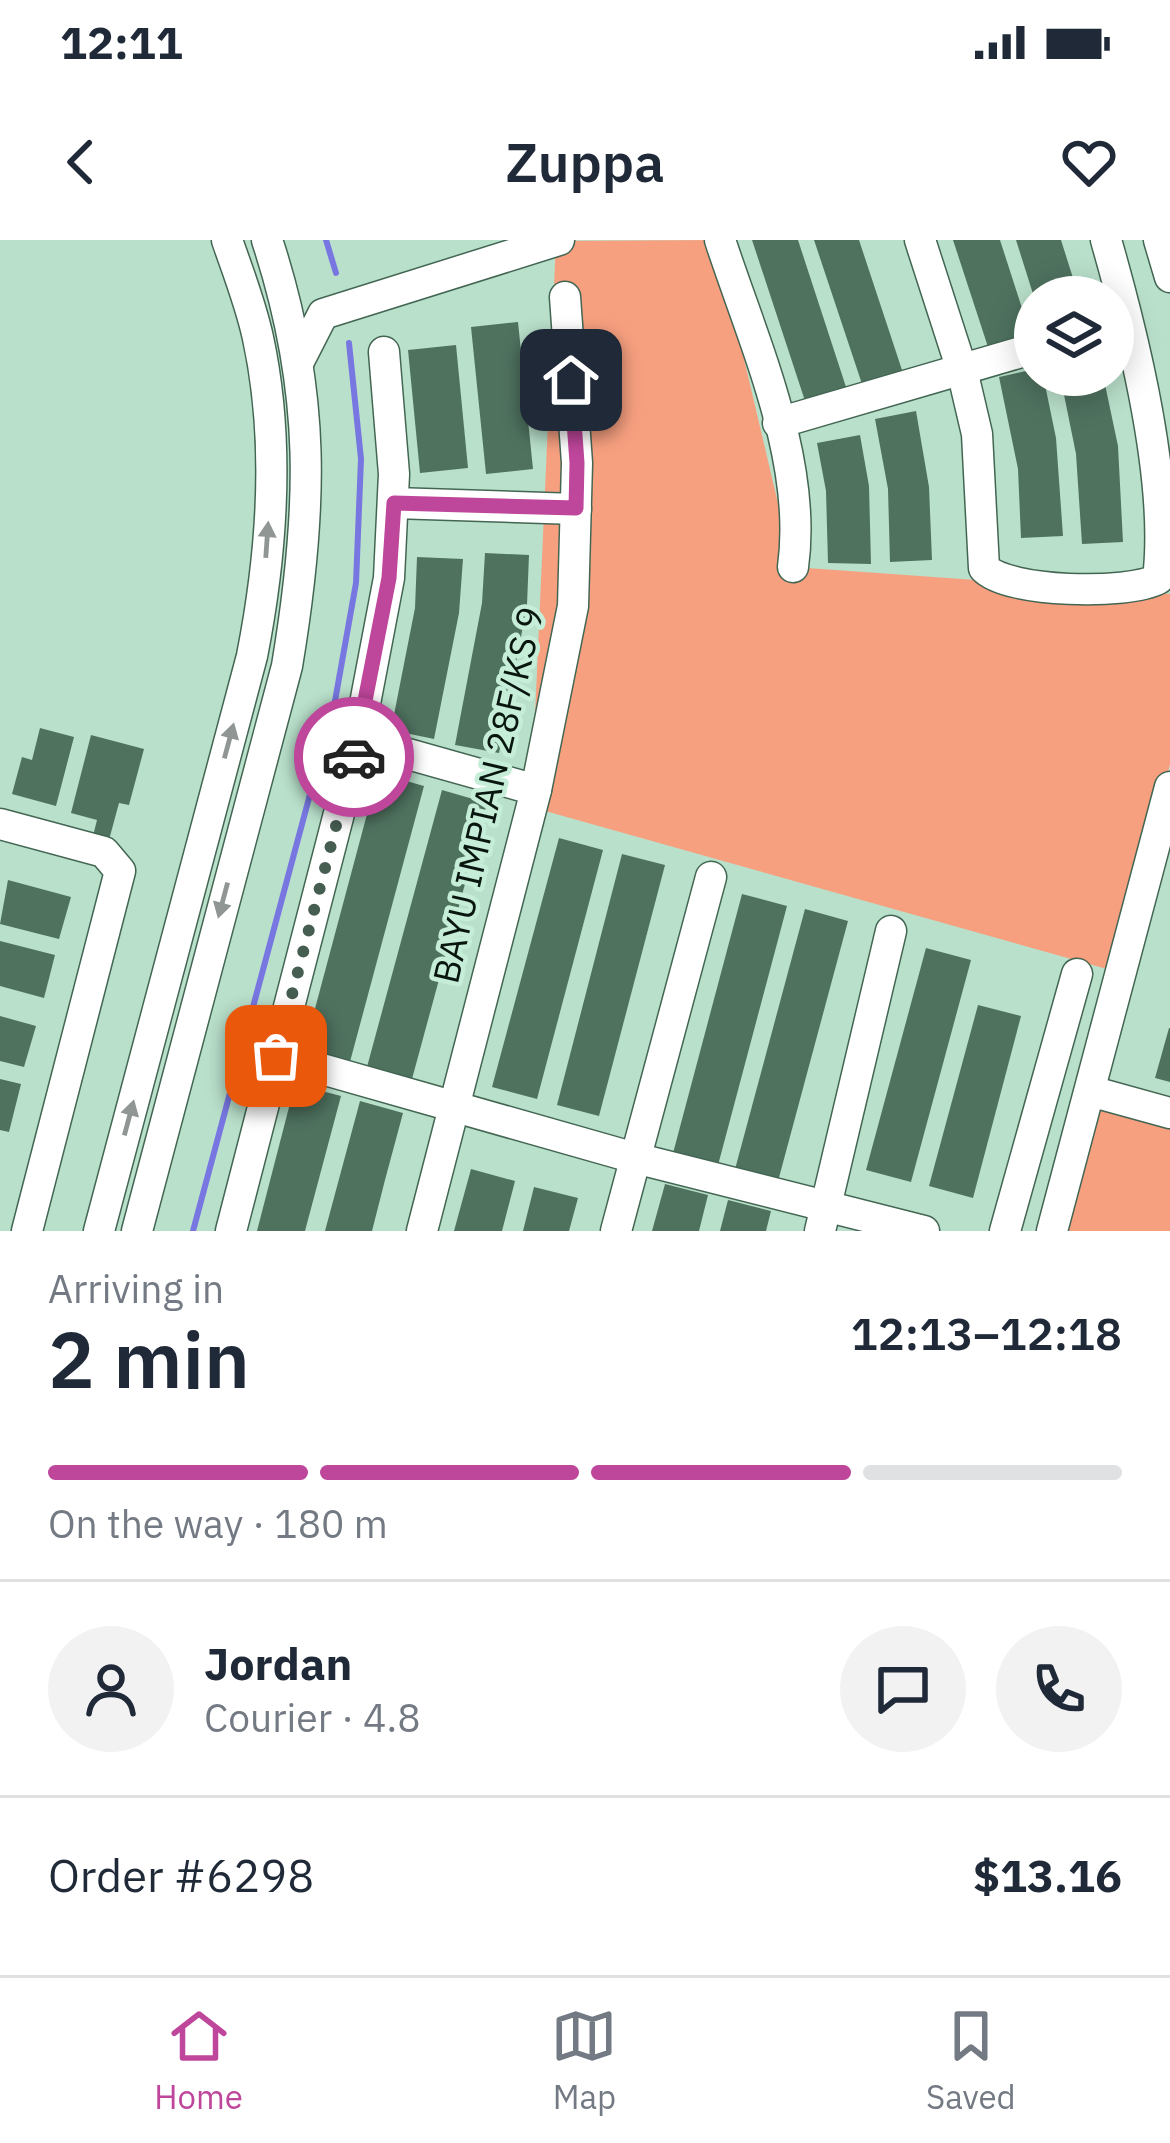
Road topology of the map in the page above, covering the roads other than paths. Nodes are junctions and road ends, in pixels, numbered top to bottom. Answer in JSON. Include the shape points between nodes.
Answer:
{"nodes":[{"id":1,"x":227,"y":240,"type":"edge"},
{"id":2,"x":267,"y":240,"type":"edge"},
{"id":3,"x":559,"y":240,"type":"edge"},
{"id":4,"x":720,"y":240,"type":"edge"},
{"id":5,"x":920,"y":240,"type":"edge"},
{"id":6,"x":1106,"y":240,"type":"edge"},
{"id":7,"x":1159,"y":240,"type":"edge"},
{"id":8,"x":1113,"y":276,"type":"edge"},
{"id":9,"x":1170,"y":277,"type":"edge"},
{"id":10,"x":283,"y":288,"type":"junction"},
{"id":11,"x":565,"y":297,"type":"dead end"},
{"id":12,"x":323,"y":314,"type":"junction"},
{"id":13,"x":384,"y":352,"type":"dead end"},
{"id":14,"x":1134,"y":353,"type":"edge"},
{"id":15,"x":1014,"y":354,"type":"edge"},
{"id":16,"x":299,"y":361,"type":"junction"},
{"id":17,"x":962,"y":370,"type":"junction"},
{"id":18,"x":778,"y":423,"type":"junction"},
{"id":19,"x":394,"y":503,"type":"junction"},
{"id":20,"x":576,"y":508,"type":"junction"},
{"id":21,"x":793,"y":567,"type":"dead end"},
{"id":22,"x":251,"y":656,"type":"junction"},
{"id":23,"x":287,"y":666,"type":"junction"},
{"id":24,"x":358,"y":740,"type":"junction"},
{"id":25,"x":1170,"y":787,"type":"edge"},
{"id":26,"x":536,"y":790,"type":"junction"},
{"id":27,"x":0,"y":824,"type":"edge"},
{"id":28,"x":711,"y":877,"type":"dead end"},
{"id":29,"x":891,"y":931,"type":"dead end"},
{"id":30,"x":1077,"y":974,"type":"dead end"},
{"id":31,"x":276,"y":1056,"type":"junction"},
{"id":32,"x":1090,"y":1091,"type":"junction"},
{"id":33,"x":455,"y":1106,"type":"junction"},
{"id":34,"x":1170,"y":1113,"type":"edge"},
{"id":35,"x":634,"y":1158,"type":"junction"},
{"id":36,"x":824,"y":1219,"type":"edge"},
{"id":37,"x":27,"y":1231,"type":"edge"},
{"id":38,"x":100,"y":1231,"type":"edge"},
{"id":39,"x":137,"y":1231,"type":"edge"},
{"id":40,"x":231,"y":1231,"type":"edge"},
{"id":41,"x":422,"y":1231,"type":"edge"},
{"id":42,"x":616,"y":1231,"type":"edge"},
{"id":43,"x":924,"y":1231,"type":"edge"},
{"id":44,"x":1005,"y":1231,"type":"edge"},
{"id":45,"x":1052,"y":1231,"type":"edge"}],
"edges":[{"from":22,"to":1,"type":"street","one_way":true,"via":[[265,571],[267,417],[259,341]]},
{"from":2,"to":10,"type":"street"},
{"from":3,"to":12,"type":"street"},
{"from":4,"to":18,"type":"street"},
{"from":5,"to":17,"type":"street"},
{"from":6,"to":8,"type":"street"},
{"from":7,"to":9,"type":"street"},
{"from":10,"to":12,"type":"street"},
{"from":10,"to":16,"type":"street"},
{"from":11,"to":20,"type":"street","name":"BAYU IMPIAN 28F/KS 9"},
{"from":12,"to":16,"type":"street"},
{"from":13,"to":19,"type":"street"},
{"from":14,"to":17,"type":"street","via":[[1158,455],[1163,557],[1148,584],[1070,588],[992,577],[984,568],[977,434]]},
{"from":15,"to":17,"type":"street"},
{"from":16,"to":23,"type":"street","via":[[308,496]]},
{"from":17,"to":18,"type":"street"},
{"from":18,"to":21,"type":"street","via":[[797,507]]},
{"from":19,"to":20,"type":"street"},
{"from":19,"to":24,"type":"street","via":[[389,578]]},
{"from":20,"to":26,"type":"street","name":"BAYU IMPIAN 28F/KS 9","via":[[573,606]]},
{"from":22,"to":23,"type":"street"},
{"from":38,"to":22,"type":"street","one_way":true},
{"from":23,"to":39,"type":"street","one_way":true},
{"from":24,"to":26,"type":"street"},
{"from":24,"to":31,"type":"street"},
{"from":25,"to":32,"type":"street"},
{"from":26,"to":33,"type":"street","name":"BAYU IMPIAN 28F/KS 9"},
{"from":27,"to":37,"type":"street","via":[[104,852],[120,872]]},
{"from":28,"to":35,"type":"street"},
{"from":29,"to":36,"type":"street"},
{"from":30,"to":44,"type":"street"},
{"from":31,"to":33,"type":"street"},
{"from":31,"to":40,"type":"street"},
{"from":32,"to":34,"type":"street"},
{"from":32,"to":45,"type":"street"},
{"from":33,"to":35,"type":"street"},
{"from":33,"to":41,"type":"street","name":"BAYU IMPIAN 28F/KS 9"},
{"from":35,"to":36,"type":"street"},
{"from":35,"to":42,"type":"street"},
{"from":36,"to":43,"type":"street"}]}
